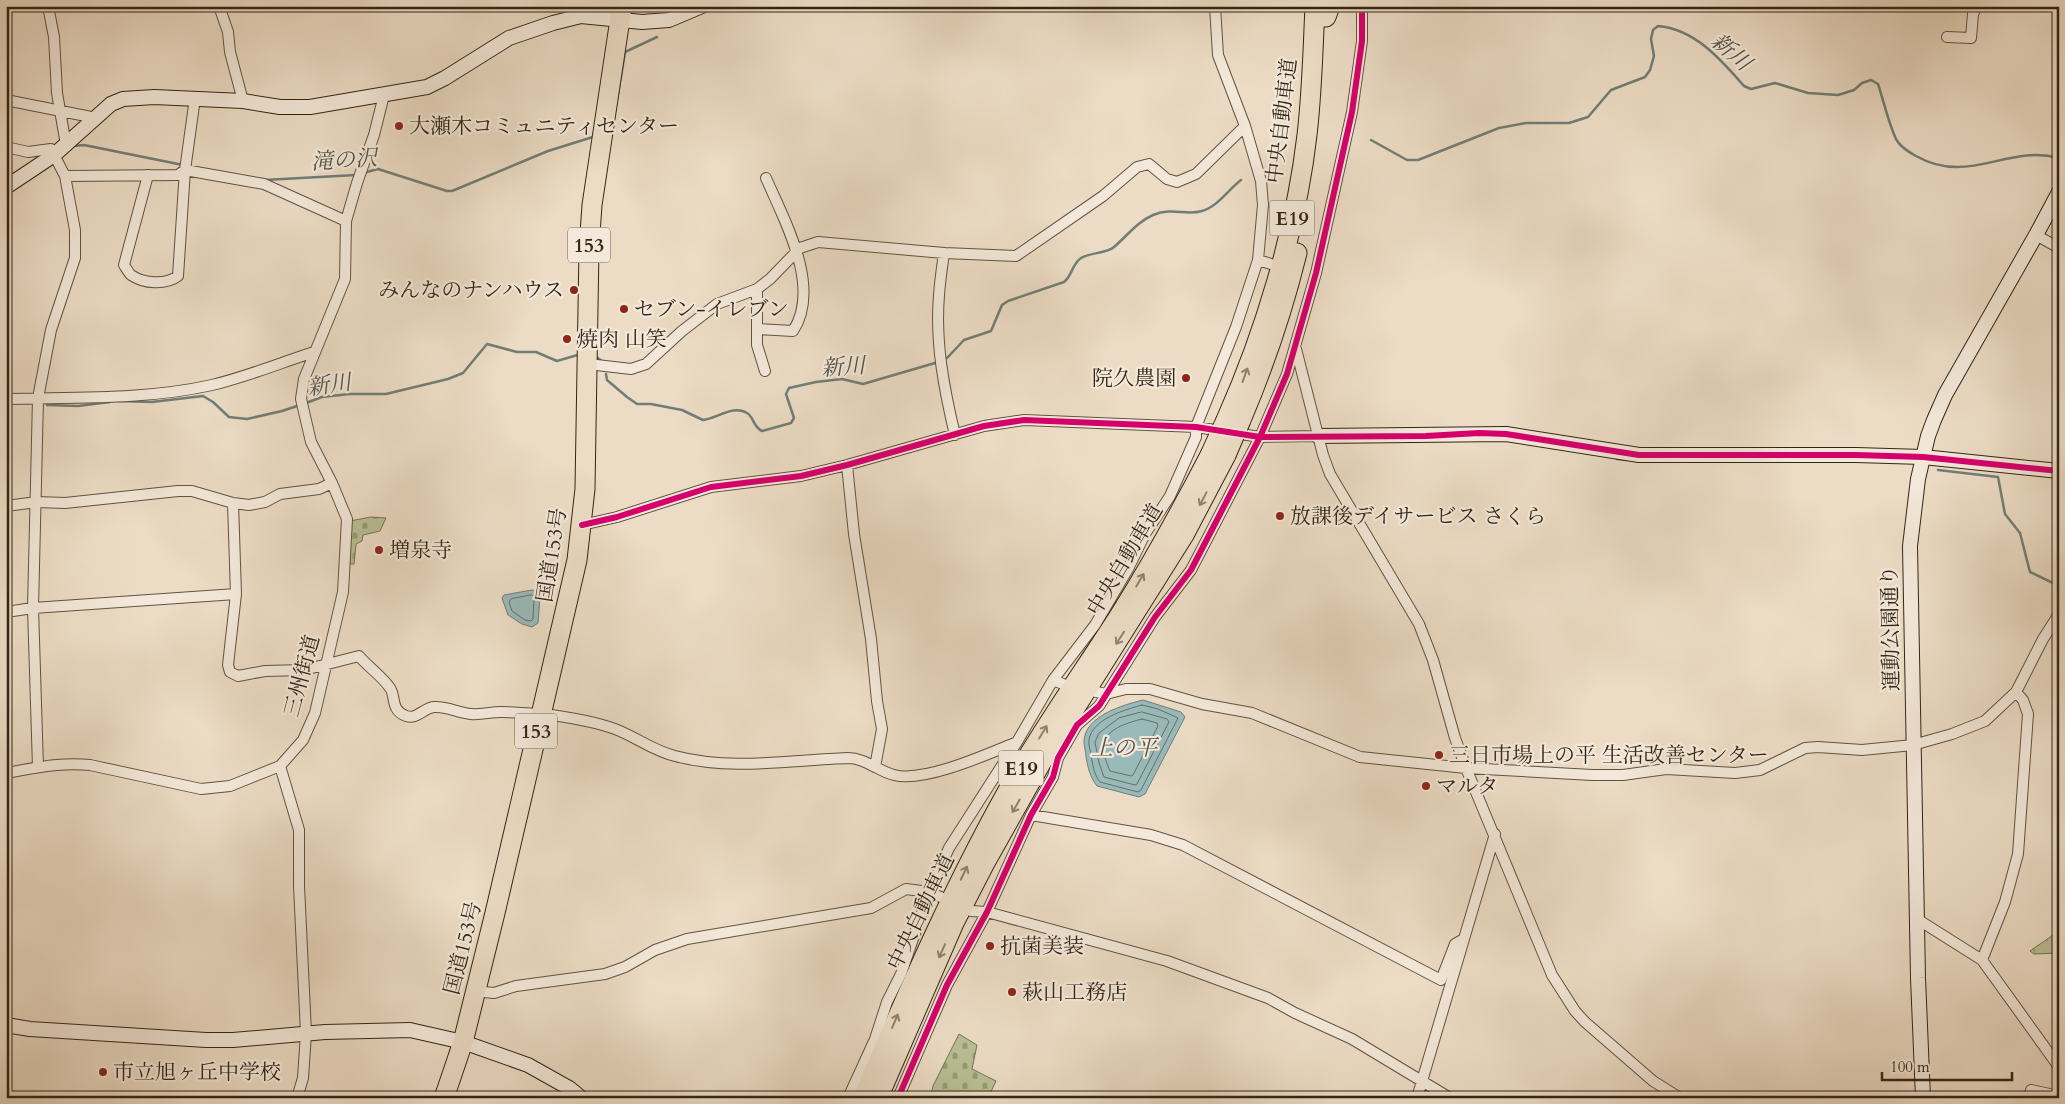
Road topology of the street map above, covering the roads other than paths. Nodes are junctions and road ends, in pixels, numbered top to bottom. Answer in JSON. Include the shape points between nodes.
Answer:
{"nodes":[{"id":1,"x":48,"y":6,"type":"edge"},
{"id":2,"x":219,"y":6,"type":"edge"},
{"id":3,"x":702,"y":6,"type":"edge"},
{"id":4,"x":1215,"y":6,"type":"edge"},
{"id":5,"x":1309,"y":6,"type":"edge"},
{"id":6,"x":1362,"y":6,"type":"edge"},
{"id":7,"x":1977,"y":6,"type":"edge"},
{"id":8,"x":1324,"y":9,"type":"edge"},
{"id":9,"x":621,"y":13,"type":"edge"},
{"id":10,"x":1947,"y":37,"type":"dead end"},
{"id":11,"x":1312,"y":73,"type":"junction"},
{"id":12,"x":384,"y":95,"type":"junction"},
{"id":13,"x":195,"y":98,"type":"junction"},
{"id":14,"x":6,"y":100,"type":"edge"},
{"id":15,"x":243,"y":101,"type":"junction"},
{"id":16,"x":61,"y":111,"type":"junction"},
{"id":17,"x":96,"y":118,"type":"junction"},
{"id":18,"x":1245,"y":126,"type":"junction"},
{"id":19,"x":66,"y":145,"type":"junction"},
{"id":20,"x":6,"y":146,"type":"edge"},
{"id":21,"x":54,"y":155,"type":"junction"},
{"id":22,"x":185,"y":167,"type":"junction"},
{"id":23,"x":148,"y":175,"type":"junction"},
{"id":24,"x":65,"y":176,"type":"junction"},
{"id":25,"x":766,"y":178,"type":"dead end"},
{"id":26,"x":6,"y":187,"type":"edge"},
{"id":27,"x":2059,"y":192,"type":"edge"},
{"id":28,"x":346,"y":222,"type":"junction"},
{"id":29,"x":2036,"y":235,"type":"junction"},
{"id":30,"x":2059,"y":248,"type":"edge"},
{"id":31,"x":797,"y":251,"type":"junction"},
{"id":32,"x":944,"y":253,"type":"junction"},
{"id":33,"x":1258,"y":260,"type":"junction"},
{"id":34,"x":1271,"y":264,"type":"dead end"},
{"id":35,"x":1299,"y":271,"type":"dead end"},
{"id":36,"x":1316,"y":273,"type":"junction"},
{"id":37,"x":757,"y":289,"type":"junction"},
{"id":38,"x":758,"y":329,"type":"junction"},
{"id":39,"x":1296,"y":349,"type":"junction"},
{"id":40,"x":314,"y":352,"type":"junction"},
{"id":41,"x":588,"y":357,"type":"junction"},
{"id":42,"x":765,"y":370,"type":"dead end"},
{"id":43,"x":38,"y":398,"type":"junction"},
{"id":44,"x":6,"y":399,"type":"edge"},
{"id":45,"x":1234,"y":420,"type":"junction"},
{"id":46,"x":1196,"y":427,"type":"junction"},
{"id":47,"x":955,"y":435,"type":"junction"},
{"id":48,"x":1318,"y":436,"type":"junction"},
{"id":49,"x":1260,"y":437,"type":"junction"},
{"id":50,"x":1218,"y":455,"type":"junction"},
{"id":51,"x":1923,"y":458,"type":"junction"},
{"id":52,"x":847,"y":465,"type":"junction"},
{"id":53,"x":2059,"y":471,"type":"edge"},
{"id":54,"x":332,"y":483,"type":"junction"},
{"id":55,"x":37,"y":502,"type":"junction"},
{"id":56,"x":233,"y":503,"type":"junction"},
{"id":57,"x":6,"y":506,"type":"edge"},
{"id":58,"x":582,"y":524,"type":"junction"},
{"id":59,"x":236,"y":594,"type":"junction"},
{"id":60,"x":34,"y":608,"type":"junction"},
{"id":61,"x":6,"y":612,"type":"edge"},
{"id":62,"x":2059,"y":614,"type":"edge"},
{"id":63,"x":327,"y":663,"type":"junction"},
{"id":64,"x":1053,"y":680,"type":"junction"},
{"id":65,"x":1063,"y":684,"type":"dead end"},
{"id":66,"x":1092,"y":691,"type":"dead end"},
{"id":67,"x":2016,"y":692,"type":"junction"},
{"id":68,"x":1106,"y":694,"type":"junction"},
{"id":69,"x":540,"y":714,"type":"junction"},
{"id":70,"x":1016,"y":742,"type":"junction"},
{"id":71,"x":1913,"y":745,"type":"junction"},
{"id":72,"x":280,"y":766,"type":"junction"},
{"id":73,"x":38,"y":767,"type":"junction"},
{"id":74,"x":875,"y":767,"type":"junction"},
{"id":75,"x":1466,"y":768,"type":"junction"},
{"id":76,"x":6,"y":773,"type":"edge"},
{"id":77,"x":1031,"y":815,"type":"junction"},
{"id":78,"x":1495,"y":834,"type":"junction"},
{"id":79,"x":929,"y":892,"type":"junction"},
{"id":80,"x":943,"y":898,"type":"dead end"},
{"id":81,"x":972,"y":911,"type":"dead end"},
{"id":82,"x":988,"y":912,"type":"junction"},
{"id":83,"x":1917,"y":919,"type":"junction"},
{"id":84,"x":1462,"y":940,"type":"junction"},
{"id":85,"x":1982,"y":960,"type":"junction"},
{"id":86,"x":484,"y":992,"type":"dead end"},
{"id":87,"x":6,"y":1025,"type":"edge"},
{"id":88,"x":306,"y":1033,"type":"junction"},
{"id":89,"x":463,"y":1042,"type":"junction"},
{"id":90,"x":2059,"y":1067,"type":"edge"},
{"id":91,"x":1421,"y":1082,"type":"junction"},
{"id":92,"x":2059,"y":1096,"type":"edge"},
{"id":93,"x":297,"y":1098,"type":"edge"},
{"id":94,"x":444,"y":1098,"type":"edge"},
{"id":95,"x":582,"y":1098,"type":"edge"},
{"id":96,"x":848,"y":1098,"type":"edge"},
{"id":97,"x":862,"y":1098,"type":"edge"},
{"id":98,"x":878,"y":1098,"type":"edge"},
{"id":99,"x":898,"y":1098,"type":"edge"},
{"id":100,"x":1417,"y":1098,"type":"edge"},
{"id":101,"x":1450,"y":1098,"type":"edge"},
{"id":102,"x":1680,"y":1098,"type":"edge"},
{"id":103,"x":1924,"y":1098,"type":"edge"},
{"id":104,"x":2029,"y":1098,"type":"edge"}],
"edges":[{"from":1,"to":16,"type":"street"},
{"from":2,"to":15,"type":"street"},
{"from":3,"to":9,"type":"street","via":[[669,20],[642,22]]},
{"from":4,"to":18,"type":"street","via":[[1218,55]]},
{"from":5,"to":11,"type":"highway"},
{"from":6,"to":36,"type":"street","via":[[1362,41],[1352,112]]},
{"from":7,"to":10,"type":"street","via":[[1971,38]]},
{"from":8,"to":11,"type":"highway","name":"中央自動車道","number":"E19"},
{"from":8,"to":45,"type":"highway","name":"中央自動車道","number":"E19","via":[[1320,124],[1302,227],[1280,314],[1253,393]]},
{"from":9,"to":12,"type":"street","via":[[581,16],[509,38],[438,82]]},
{"from":9,"to":41,"type":"highway","name":"国道153号","number":"153","via":[[592,205]]},
{"from":45,"to":11,"type":"highway","name":"中央自動車道","number":"E19","one_way":true,"via":[[1284,251],[1306,136]]},
{"from":12,"to":15,"type":"street","via":[[310,107],[280,107]]},
{"from":12,"to":28,"type":"street"},
{"from":13,"to":15,"type":"street"},
{"from":13,"to":17,"type":"street","via":[[123,99],[111,104]]},
{"from":13,"to":22,"type":"street"},
{"from":14,"to":16,"type":"street"},
{"from":16,"to":17,"type":"street"},
{"from":16,"to":19,"type":"street"},
{"from":17,"to":19,"type":"street"},
{"from":18,"to":32,"type":"street","via":[[1196,174],[1177,182],[1167,179],[1150,164],[1137,167],[1103,196],[1016,256]]},
{"from":18,"to":33,"type":"street","via":[[1261,181],[1263,205]]},
{"from":19,"to":21,"type":"street"},
{"from":20,"to":21,"type":"street","via":[[28,152],[51,149]]},
{"from":21,"to":24,"type":"street"},
{"from":21,"to":26,"type":"street"},
{"from":22,"to":23,"type":"street","via":[[178,175]]},
{"from":22,"to":23,"type":"street","via":[[178,276],[170,282],[154,283],[131,275],[124,265]]},
{"from":22,"to":28,"type":"street","via":[[264,184]]},
{"from":23,"to":24,"type":"street"},
{"from":24,"to":43,"type":"street","via":[[75,230],[75,258],[51,330]]},
{"from":25,"to":31,"type":"street"},
{"from":27,"to":29,"type":"street","name":"運動公園通り"},
{"from":28,"to":40,"type":"street","via":[[346,279]]},
{"from":29,"to":30,"type":"street"},
{"from":29,"to":51,"type":"street","name":"運動公園通り","via":[[1945,395],[1928,436]]},
{"from":31,"to":32,"type":"street","via":[[818,242]]},
{"from":31,"to":37,"type":"street"},
{"from":31,"to":38,"type":"street","via":[[803,288],[797,326],[794,331]]},
{"from":32,"to":47,"type":"street","via":[[938,321],[945,392]]},
{"from":33,"to":34,"type":"street"},
{"from":33,"to":46,"type":"street","via":[[1236,327]]},
{"from":35,"to":36,"type":"street"},
{"from":36,"to":39,"type":"street"},
{"from":37,"to":38,"type":"street"},
{"from":37,"to":41,"type":"street","via":[[717,304],[646,364],[631,369]]},
{"from":38,"to":42,"type":"street","via":[[757,345]]},
{"from":39,"to":48,"type":"street"},
{"from":39,"to":49,"type":"street"},
{"from":40,"to":43,"type":"street","via":[[213,384],[186,389],[120,396]]},
{"from":40,"to":54,"type":"street","name":"三州街道","via":[[301,399],[311,442]]},
{"from":41,"to":58,"type":"highway","name":"国道153号","number":"153"},
{"from":43,"to":44,"type":"street"},
{"from":43,"to":55,"type":"street"},
{"from":45,"to":50,"type":"highway","name":"中央自動車道","number":"E19","bridge":true},
{"from":46,"to":47,"type":"street","via":[[1024,420],[984,426]]},
{"from":46,"to":49,"type":"street"},
{"from":46,"to":64,"type":"street","via":[[1196,437],[1170,496],[1145,534],[1095,625]]},
{"from":47,"to":52,"type":"street"},
{"from":48,"to":49,"type":"street"},
{"from":48,"to":51,"type":"street","via":[[1479,433],[1506,434],[1639,455]]},
{"from":48,"to":75,"type":"street","via":[[1330,474],[1419,624]]},
{"from":49,"to":68,"type":"street","via":[[1191,570],[1155,617]]},
{"from":97,"to":50,"type":"highway","name":"中央自動車道","number":"E19","one_way":true,"via":[[912,981],[965,870],[1015,778]]},
{"from":50,"to":98,"type":"highway","name":"中央自動車道","number":"E19","one_way":true,"via":[[1184,535],[1045,756],[986,861],[954,923]]},
{"from":51,"to":53,"type":"street"},
{"from":51,"to":71,"type":"street","name":"運動公園通り","via":[[1910,546]]},
{"from":52,"to":58,"type":"street","via":[[801,476],[710,487],[617,517]]},
{"from":52,"to":74,"type":"street","via":[[882,729]]},
{"from":54,"to":56,"type":"street","via":[[319,489],[280,494],[265,502]]},
{"from":54,"to":63,"type":"street","name":"三州街道","via":[[347,519],[346,564]]},
{"from":55,"to":56,"type":"street","via":[[65,503],[192,491]]},
{"from":55,"to":57,"type":"street"},
{"from":55,"to":60,"type":"street"},
{"from":56,"to":59,"type":"street"},
{"from":58,"to":69,"type":"highway","name":"国道153号","number":"153","via":[[573,580]]},
{"from":59,"to":60,"type":"street"},
{"from":59,"to":63,"type":"street","via":[[228,665],[230,672],[238,676],[265,670],[304,670]]},
{"from":60,"to":61,"type":"street"},
{"from":60,"to":73,"type":"street"},
{"from":62,"to":67,"type":"street","via":[[2042,639]]},
{"from":63,"to":69,"type":"street","via":[[359,656],[391,689],[393,704],[404,716],[413,717],[432,707],[466,714]]},
{"from":63,"to":72,"type":"street","name":"三州街道","via":[[315,714],[302,740]]},
{"from":64,"to":65,"type":"street"},
{"from":64,"to":70,"type":"street"},
{"from":66,"to":68,"type":"street"},
{"from":67,"to":71,"type":"street","via":[[1985,720]]},
{"from":67,"to":85,"type":"street","via":[[2028,714],[2018,854],[2005,902]]},
{"from":68,"to":75,"type":"street","via":[[1126,689],[1150,689],[1270,719],[1360,757]]},
{"from":68,"to":77,"type":"street","via":[[1099,706],[1077,725]]},
{"from":69,"to":74,"type":"street","via":[[610,727],[650,748],[707,762],[758,765],[850,758]]},
{"from":69,"to":89,"type":"highway","name":"国道153号","number":"153"},
{"from":70,"to":74,"type":"street","via":[[965,763],[929,773],[894,775]]},
{"from":70,"to":79,"type":"street","via":[[949,848]]},
{"from":71,"to":75,"type":"street","via":[[1862,750],[1806,748],[1760,770],[1735,773],[1666,769],[1623,775],[1592,775]]},
{"from":71,"to":83,"type":"street","name":"運動公園通り"},
{"from":72,"to":73,"type":"street","via":[[230,786],[212,789],[90,765],[72,763]]},
{"from":72,"to":88,"type":"street","via":[[299,830]]},
{"from":73,"to":76,"type":"street"},
{"from":75,"to":78,"type":"street"},
{"from":77,"to":82,"type":"street"},
{"from":77,"to":84,"type":"street","via":[[1152,835],[1183,845],[1441,980],[1455,944]]},
{"from":78,"to":84,"type":"street"},
{"from":78,"to":102,"type":"street","via":[[1560,989],[1585,1022],[1653,1081]]},
{"from":79,"to":80,"type":"street"},
{"from":79,"to":86,"type":"street","via":[[906,889],[871,908],[687,939],[605,974]]},
{"from":79,"to":96,"type":"street","via":[[901,974]]},
{"from":81,"to":82,"type":"street"},
{"from":82,"to":91,"type":"street","via":[[1167,961],[1268,998],[1352,1039]]},
{"from":82,"to":99,"type":"street","via":[[947,985]]},
{"from":83,"to":85,"type":"street"},
{"from":83,"to":103,"type":"street","name":"運動公園通り"},
{"from":84,"to":91,"type":"street"},
{"from":85,"to":90,"type":"street"},
{"from":87,"to":88,"type":"street","via":[[206,1040]]},
{"from":88,"to":89,"type":"street","via":[[410,1030]]},
{"from":88,"to":93,"type":"street","via":[[303,1078]]},
{"from":89,"to":94,"type":"highway","name":"国道153号","number":"153"},
{"from":89,"to":95,"type":"street","via":[[528,1065]]},
{"from":91,"to":100,"type":"street"},
{"from":91,"to":101,"type":"street"},
{"from":92,"to":104,"type":"street","via":[[2032,1090]]}]}
